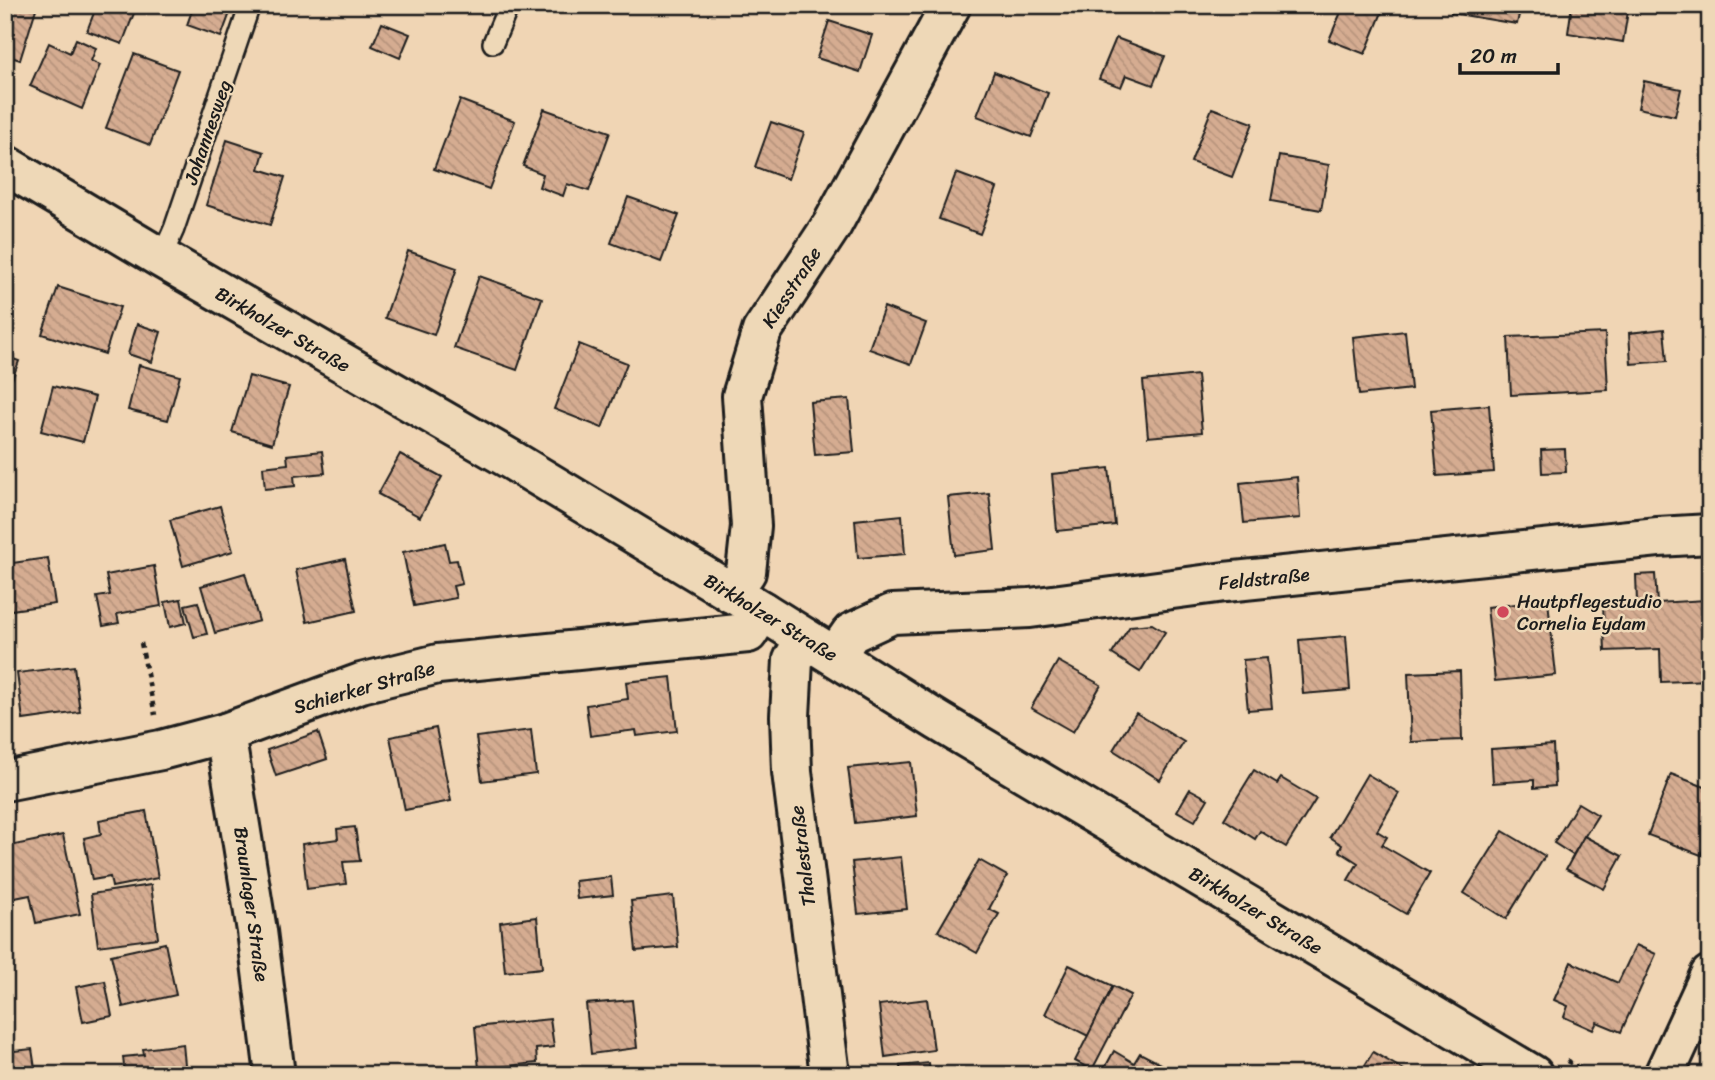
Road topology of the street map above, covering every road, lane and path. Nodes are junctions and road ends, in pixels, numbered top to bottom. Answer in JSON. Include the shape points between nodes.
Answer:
{"nodes":[{"id":1,"x":250,"y":5,"type":"edge"},
{"id":2,"x":509,"y":5,"type":"edge"},
{"id":3,"x":951,"y":5,"type":"edge"},
{"id":4,"x":493,"y":43,"type":"dead end"},
{"id":5,"x":5,"y":165,"type":"edge"},
{"id":6,"x":161,"y":258,"type":"junction"},
{"id":7,"x":1710,"y":534,"type":"edge"},
{"id":8,"x":747,"y":602,"type":"junction"},
{"id":9,"x":141,"y":643,"type":"dead end"},
{"id":10,"x":820,"y":648,"type":"junction"},
{"id":11,"x":225,"y":733,"type":"junction"},
{"id":12,"x":161,"y":750,"type":"junction"},
{"id":13,"x":5,"y":781,"type":"edge"},
{"id":14,"x":1710,"y":975,"type":"edge"},
{"id":15,"x":275,"y":1075,"type":"edge"},
{"id":16,"x":830,"y":1075,"type":"edge"},
{"id":17,"x":1533,"y":1075,"type":"edge"},
{"id":18,"x":1664,"y":1075,"type":"edge"}],
"edges":[{"from":1,"to":6,"type":"lane","name":"Johannesweg"},
{"from":2,"to":4,"type":"lane"},
{"from":3,"to":8,"type":"street","name":"Kiesstraße","via":[[832,225],[762,331],[742,396],[751,526]]},
{"from":5,"to":6,"type":"street","name":"Birkholzer Straße"},
{"from":6,"to":8,"type":"street","name":"Birkholzer Straße"},
{"from":7,"to":10,"type":"street","name":"Feldstraße","via":[[1225,582],[1030,608],[892,614]]},
{"from":8,"to":10,"type":"street","name":"Birkholzer Straße"},
{"from":8,"to":11,"type":"street","name":"Schierker Straße","via":[[748,633],[438,664],[334,692]]},
{"from":9,"to":12,"type":"path"},
{"from":10,"to":16,"type":"street","name":"Thalestraße","via":[[793,660],[790,716],[792,772]]},
{"from":10,"to":17,"type":"street","name":"Birkholzer Straße"},
{"from":11,"to":12,"type":"street","name":"Schierker Straße"},
{"from":11,"to":15,"type":"street","name":"Braunlager Straße"},
{"from":12,"to":13,"type":"street","name":"Schierker Straße"},
{"from":14,"to":18,"type":"street"}]}
